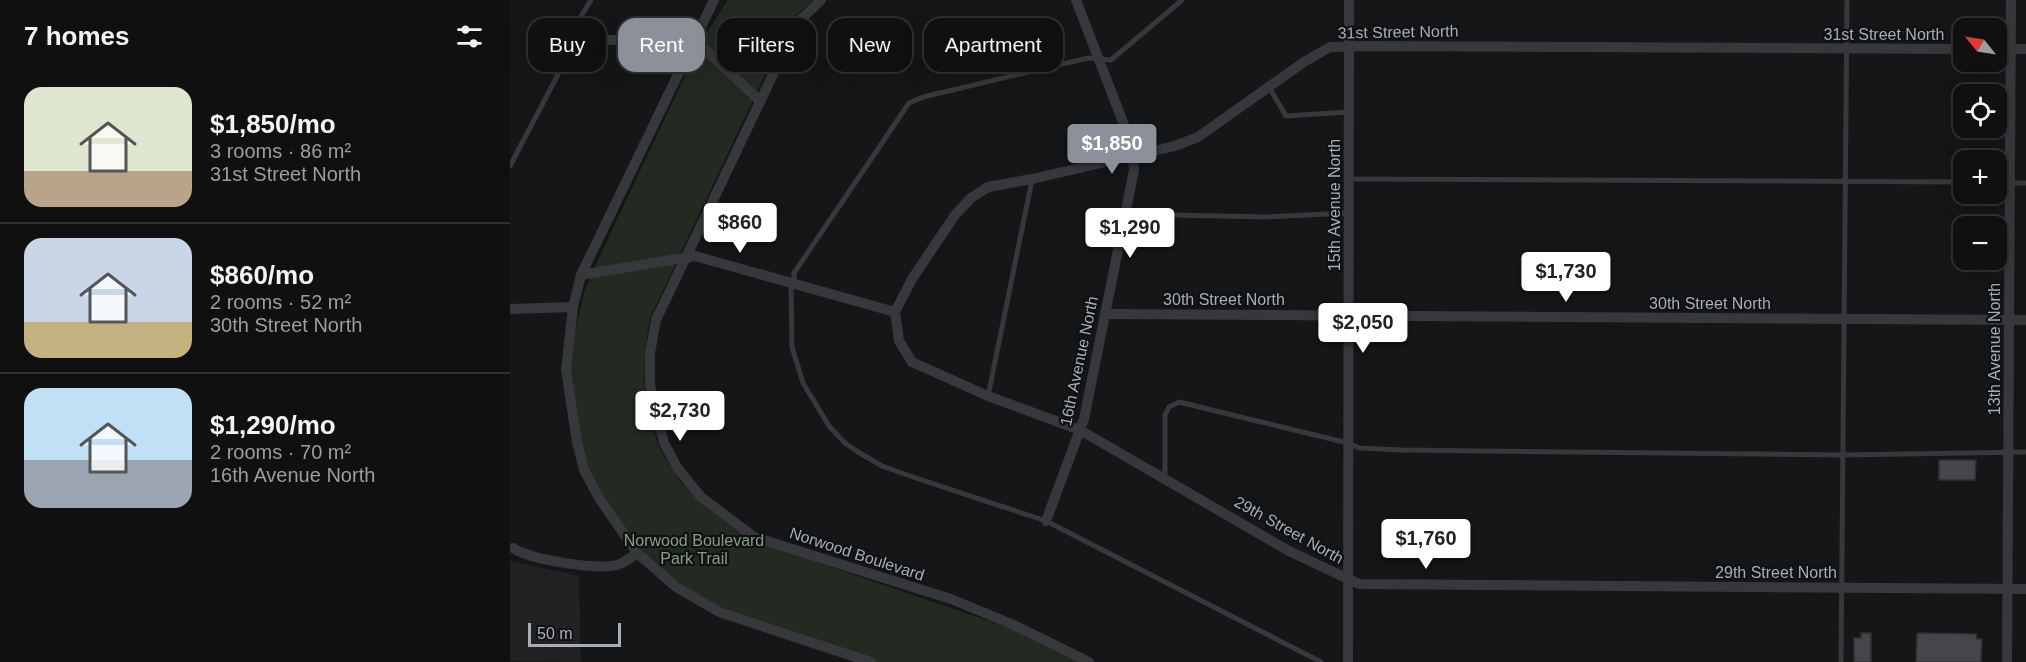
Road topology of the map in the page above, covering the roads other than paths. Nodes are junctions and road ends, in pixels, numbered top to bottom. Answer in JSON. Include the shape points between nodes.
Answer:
{"nodes":[{"id":1,"x":591,"y":0,"type":"edge"},
{"id":2,"x":714,"y":0,"type":"edge"},
{"id":3,"x":821,"y":0,"type":"edge"},
{"id":4,"x":1076,"y":0,"type":"edge"},
{"id":5,"x":1182,"y":0,"type":"edge"},
{"id":6,"x":1349,"y":0,"type":"edge"},
{"id":7,"x":1847,"y":0,"type":"edge"},
{"id":8,"x":2011,"y":0,"type":"edge"},
{"id":9,"x":580,"y":18,"type":"edge"},
{"id":10,"x":705,"y":18,"type":"edge"},
{"id":11,"x":1349,"y":46,"type":"junction"},
{"id":12,"x":1846,"y":48,"type":"junction"},
{"id":13,"x":705,"y":49,"type":"edge"},
{"id":14,"x":1953,"y":49,"type":"edge"},
{"id":15,"x":2007,"y":49,"type":"edge"},
{"id":16,"x":2011,"y":49,"type":"junction"},
{"id":17,"x":2026,"y":50,"type":"edge"},
{"id":18,"x":1098,"y":59,"type":"junction"},
{"id":19,"x":559,"y":72,"type":"edge"},
{"id":20,"x":678,"y":72,"type":"edge"},
{"id":21,"x":1269,"y":87,"type":"junction"},
{"id":22,"x":760,"y":101,"type":"junction"},
{"id":23,"x":1349,"y":112,"type":"junction"},
{"id":24,"x":1132,"y":155,"type":"junction"},
{"id":25,"x":510,"y":166,"type":"edge"},
{"id":26,"x":1032,"y":179,"type":"junction"},
{"id":27,"x":1349,"y":179,"type":"junction"},
{"id":28,"x":1845,"y":182,"type":"junction"},
{"id":29,"x":1953,"y":182,"type":"edge"},
{"id":30,"x":2010,"y":183,"type":"junction"},
{"id":31,"x":2026,"y":183,"type":"edge"},
{"id":32,"x":1349,"y":213,"type":"junction"},
{"id":33,"x":1125,"y":214,"type":"junction"},
{"id":34,"x":685,"y":256,"type":"junction"},
{"id":35,"x":581,"y":275,"type":"junction"},
{"id":36,"x":794,"y":285,"type":"junction"},
{"id":37,"x":573,"y":308,"type":"junction"},
{"id":38,"x":510,"y":309,"type":"edge"},
{"id":39,"x":895,"y":312,"type":"junction"},
{"id":40,"x":1105,"y":314,"type":"junction"},
{"id":41,"x":1349,"y":315,"type":"junction"},
{"id":42,"x":1844,"y":319,"type":"junction"},
{"id":43,"x":2009,"y":320,"type":"junction"},
{"id":44,"x":2026,"y":320,"type":"edge"},
{"id":45,"x":988,"y":396,"type":"junction"},
{"id":46,"x":1080,"y":430,"type":"junction"},
{"id":47,"x":1348,"y":443,"type":"junction"},
{"id":48,"x":2008,"y":451,"type":"junction"},
{"id":49,"x":2026,"y":452,"type":"edge"},
{"id":50,"x":1843,"y":455,"type":"junction"},
{"id":51,"x":1165,"y":477,"type":"junction"},
{"id":52,"x":1046,"y":521,"type":"junction"},
{"id":53,"x":511,"y":547,"type":"edge"},
{"id":54,"x":637,"y":553,"type":"junction"},
{"id":55,"x":1348,"y":579,"type":"junction"},
{"id":56,"x":1842,"y":588,"type":"junction"},
{"id":57,"x":2007,"y":589,"type":"junction"},
{"id":58,"x":2026,"y":589,"type":"edge"},
{"id":59,"x":871,"y":662,"type":"edge"},
{"id":60,"x":1089,"y":662,"type":"edge"},
{"id":61,"x":1321,"y":662,"type":"edge"},
{"id":62,"x":1348,"y":662,"type":"edge"},
{"id":63,"x":1841,"y":662,"type":"edge"},
{"id":64,"x":2007,"y":662,"type":"edge"}],
"edges":[{"from":1,"to":9,"type":"lane"},
{"from":2,"to":10,"type":"street"},
{"from":3,"to":22,"type":"street","name":"Norwood Boulevard","via":[[798,22]]},
{"from":4,"to":18,"type":"street","name":"16th Avenue North"},
{"from":5,"to":18,"type":"lane","via":[[1111,60]]},
{"from":6,"to":11,"type":"street","name":"15th Avenue North"},
{"from":7,"to":12,"type":"lane"},
{"from":8,"to":16,"type":"street","name":"13th Avenue North"},
{"from":11,"to":12,"type":"street","name":"31st Street North"},
{"from":11,"to":21,"type":"street","name":"31st Street North","via":[[1330,47]]},
{"from":11,"to":23,"type":"street","name":"15th Avenue North"},
{"from":12,"to":14,"type":"street","name":"31st Street North"},
{"from":12,"to":28,"type":"lane"},
{"from":13,"to":22,"type":"street"},
{"from":15,"to":16,"type":"street"},
{"from":16,"to":17,"type":"street"},
{"from":16,"to":30,"type":"street","name":"13th Avenue North"},
{"from":18,"to":24,"type":"street","name":"16th Avenue North","via":[[1131,143]]},
{"from":18,"to":36,"type":"lane","via":[[1088,58],[909,103],[794,273]]},
{"from":19,"to":25,"type":"lane"},
{"from":20,"to":35,"type":"street"},
{"from":21,"to":23,"type":"lane","via":[[1286,116]]},
{"from":21,"to":24,"type":"street","name":"31st Street North","via":[[1198,137]]},
{"from":22,"to":34,"type":"street","name":"Norwood Boulevard"},
{"from":23,"to":27,"type":"street","name":"15th Avenue North"},
{"from":24,"to":26,"type":"street","name":"31st Street North"},
{"from":24,"to":33,"type":"street","name":"16th Avenue North","via":[[1134,170]]},
{"from":26,"to":39,"type":"street","name":"31st Street North","via":[[988,187],[971,198],[912,279]]},
{"from":26,"to":45,"type":"lane"},
{"from":27,"to":28,"type":"lane"},
{"from":27,"to":32,"type":"street","name":"15th Avenue North"},
{"from":28,"to":29,"type":"lane"},
{"from":28,"to":42,"type":"lane"},
{"from":30,"to":31,"type":"lane"},
{"from":30,"to":43,"type":"street","name":"13th Avenue North"},
{"from":32,"to":33,"type":"lane","via":[[1267,217]]},
{"from":32,"to":41,"type":"street","name":"15th Avenue North"},
{"from":33,"to":40,"type":"street","name":"16th Avenue North"},
{"from":34,"to":35,"type":"street"},
{"from":34,"to":36,"type":"street"},
{"from":34,"to":60,"type":"street","name":"Norwood Boulevard","via":[[656,320],[650,386],[664,443],[678,469],[701,497],[754,537],[951,599],[1014,624]]},
{"from":35,"to":37,"type":"street"},
{"from":36,"to":39,"type":"street"},
{"from":36,"to":52,"type":"lane","via":[[791,327],[798,369],[819,411],[845,443],[882,466]]},
{"from":37,"to":38,"type":"street"},
{"from":37,"to":54,"type":"street","via":[[566,370],[577,442],[599,498]]},
{"from":39,"to":45,"type":"street","name":"29th Street North","via":[[899,342],[912,362]]},
{"from":40,"to":41,"type":"street","name":"30th Street North"},
{"from":40,"to":46,"type":"street","name":"16th Avenue North"},
{"from":41,"to":42,"type":"street","name":"30th Street North"},
{"from":41,"to":47,"type":"street","name":"15th Avenue North"},
{"from":42,"to":43,"type":"street","name":"30th Street North"},
{"from":42,"to":50,"type":"lane"},
{"from":43,"to":44,"type":"street","name":"30th Street North"},
{"from":43,"to":48,"type":"street","name":"13th Avenue North"},
{"from":45,"to":46,"type":"street","name":"29th Street North"},
{"from":46,"to":51,"type":"street","name":"29th Street North"},
{"from":46,"to":52,"type":"street","name":"16th Avenue North"},
{"from":47,"to":50,"type":"lane","via":[[1359,448],[1402,450]]},
{"from":47,"to":51,"type":"lane","via":[[1179,402],[1169,407],[1165,415]]},
{"from":47,"to":55,"type":"street","name":"15th Avenue North"},
{"from":48,"to":49,"type":"lane"},
{"from":48,"to":50,"type":"lane"},
{"from":48,"to":57,"type":"street","name":"13th Avenue North"},
{"from":50,"to":56,"type":"lane"},
{"from":51,"to":55,"type":"street","name":"29th Street North","via":[[1289,551]]},
{"from":52,"to":61,"type":"lane"},
{"from":53,"to":54,"type":"street","via":[[536,559],[592,566],[618,565]]},
{"from":54,"to":59,"type":"street","via":[[676,587],[719,612]]},
{"from":55,"to":56,"type":"street","name":"29th Street North","via":[[1362,584]]},
{"from":55,"to":62,"type":"street","name":"15th Avenue North"},
{"from":56,"to":57,"type":"street","name":"29th Street North"},
{"from":56,"to":63,"type":"lane"},
{"from":57,"to":58,"type":"street","name":"29th Street North"},
{"from":57,"to":64,"type":"street","name":"13th Avenue North"}]}
